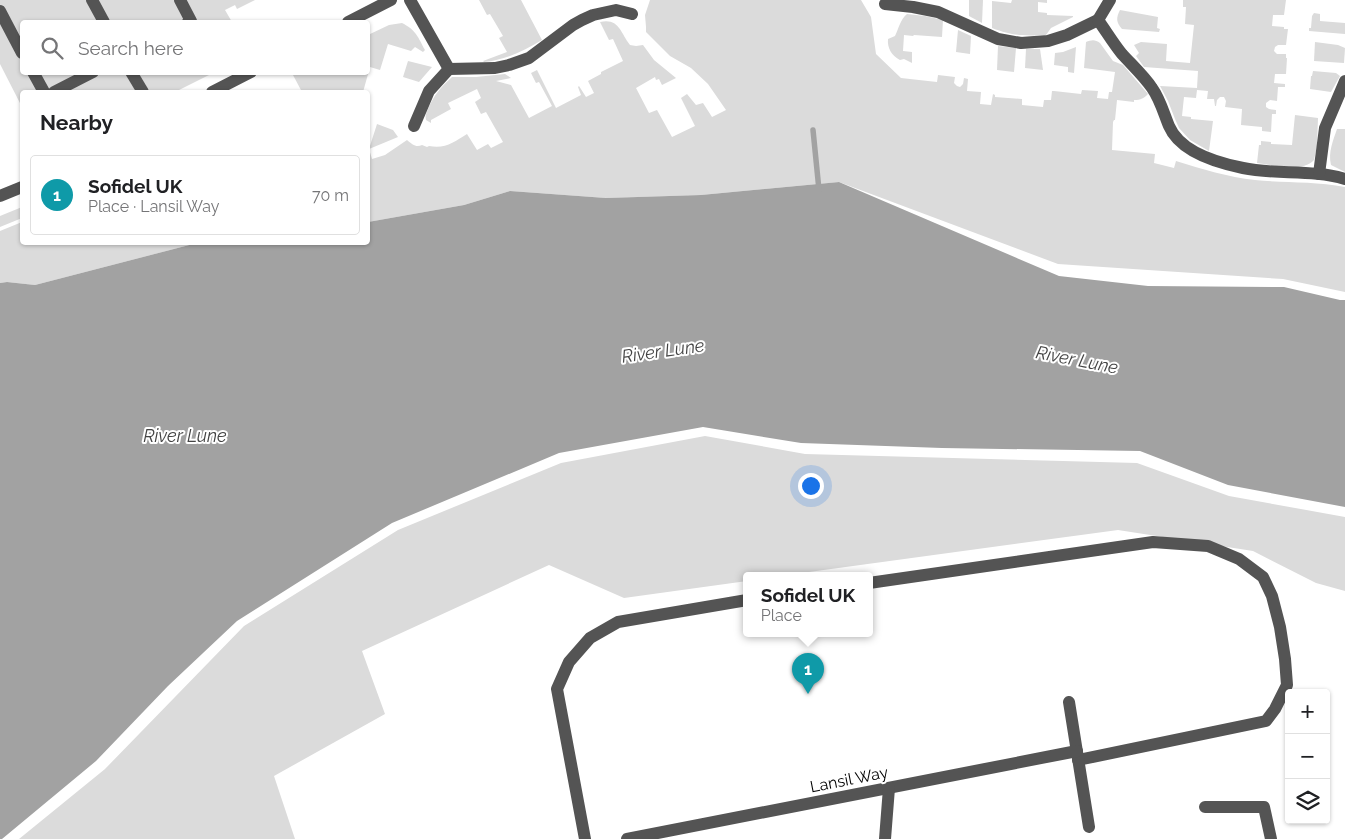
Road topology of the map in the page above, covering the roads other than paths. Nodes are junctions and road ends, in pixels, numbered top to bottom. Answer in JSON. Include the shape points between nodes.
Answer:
{"nodes":[{"id":1,"x":92,"y":0,"type":"edge"},
{"id":2,"x":180,"y":0,"type":"edge"},
{"id":3,"x":391,"y":0,"type":"edge"},
{"id":4,"x":410,"y":0,"type":"edge"},
{"id":5,"x":1110,"y":0,"type":"edge"},
{"id":6,"x":885,"y":4,"type":"dead end"},
{"id":7,"x":0,"y":11,"type":"edge"},
{"id":8,"x":632,"y":14,"type":"dead end"},
{"id":9,"x":103,"y":20,"type":"edge"},
{"id":10,"x":190,"y":20,"type":"edge"},
{"id":11,"x":352,"y":20,"type":"edge"},
{"id":12,"x":1098,"y":20,"type":"junction"},
{"id":13,"x":20,"y":49,"type":"edge"},
{"id":14,"x":449,"y":69,"type":"junction"},
{"id":15,"x":35,"y":75,"type":"edge"},
{"id":16,"x":87,"y":75,"type":"edge"},
{"id":17,"x":133,"y":75,"type":"edge"},
{"id":18,"x":245,"y":75,"type":"edge"},
{"id":19,"x":1345,"y":81,"type":"edge"},
{"id":20,"x":43,"y":90,"type":"edge"},
{"id":21,"x":58,"y":90,"type":"edge"},
{"id":22,"x":142,"y":90,"type":"edge"},
{"id":23,"x":216,"y":90,"type":"edge"},
{"id":24,"x":414,"y":126,"type":"dead end"},
{"id":25,"x":1319,"y":174,"type":"junction"},
{"id":26,"x":1345,"y":179,"type":"edge"},
{"id":27,"x":20,"y":188,"type":"edge"},
{"id":28,"x":0,"y":196,"type":"edge"},
{"id":29,"x":873,"y":582,"type":"edge"},
{"id":30,"x":743,"y":601,"type":"edge"},
{"id":31,"x":1069,"y":702,"type":"dead end"},
{"id":32,"x":1077,"y":756,"type":"junction"},
{"id":33,"x":889,"y":788,"type":"junction"},
{"id":34,"x":1206,"y":807,"type":"dead end"},
{"id":35,"x":1089,"y":827,"type":"dead end"},
{"id":36,"x":585,"y":839,"type":"edge"},
{"id":37,"x":627,"y":839,"type":"edge"},
{"id":38,"x":885,"y":839,"type":"edge"},
{"id":39,"x":1271,"y":839,"type":"edge"}],
"edges":[{"from":1,"to":9,"type":"street"},
{"from":2,"to":10,"type":"street"},
{"from":3,"to":11,"type":"street"},
{"from":4,"to":14,"type":"street"},
{"from":5,"to":12,"type":"street"},
{"from":6,"to":12,"type":"street","via":[[938,12],[998,39],[1022,42],[1048,41]]},
{"from":7,"to":13,"type":"street"},
{"from":8,"to":14,"type":"street","via":[[616,10],[593,15],[573,24],[529,58],[509,65]]},
{"from":12,"to":25,"type":"street","via":[[1153,88],[1170,128],[1180,141],[1198,154],[1245,169]]},
{"from":14,"to":24,"type":"street","via":[[428,91]]},
{"from":15,"to":20,"type":"street"},
{"from":16,"to":21,"type":"street"},
{"from":17,"to":22,"type":"street"},
{"from":18,"to":23,"type":"street"},
{"from":19,"to":25,"type":"street","via":[[1325,128]]},
{"from":25,"to":26,"type":"street"},
{"from":27,"to":28,"type":"street"},
{"from":29,"to":32,"type":"street","name":"Lansil Way","via":[[1153,542],[1208,546],[1238,559],[1263,577],[1280,627],[1287,685],[1266,721]]},
{"from":30,"to":36,"type":"street","via":[[618,622],[590,638],[569,662],[557,689]]},
{"from":31,"to":32,"type":"street"},
{"from":32,"to":33,"type":"street","name":"Lansil Way"},
{"from":32,"to":35,"type":"street"},
{"from":33,"to":37,"type":"street","name":"Lansil Way"},
{"from":33,"to":38,"type":"street"},
{"from":34,"to":39,"type":"street","via":[[1264,807]]}]}
